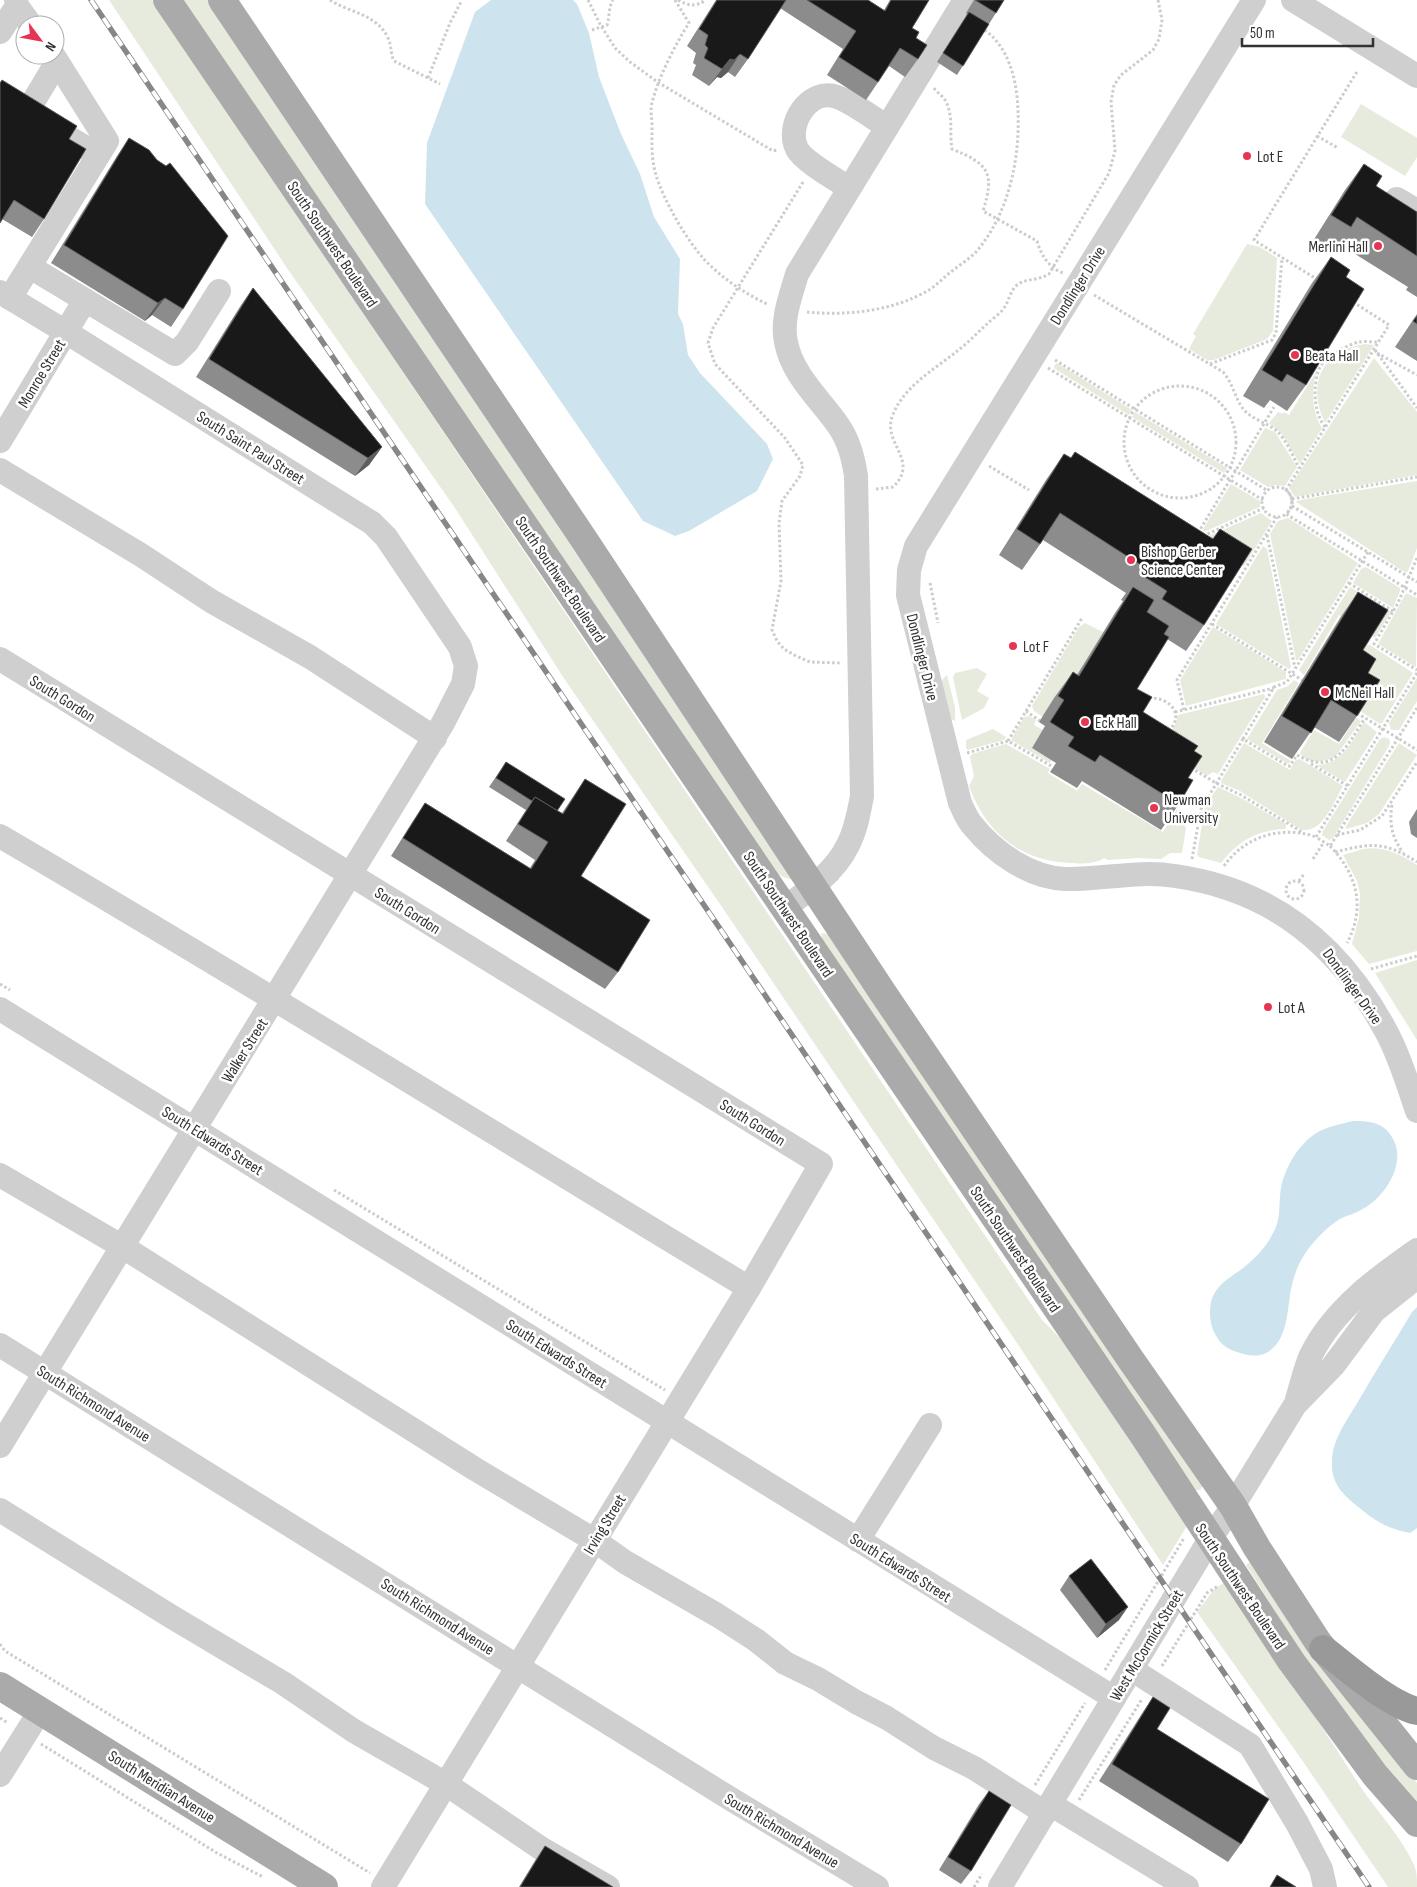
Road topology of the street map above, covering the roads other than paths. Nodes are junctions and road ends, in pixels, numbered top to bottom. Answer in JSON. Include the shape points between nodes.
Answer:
{"nodes":[{"id":1,"x":167,"y":0,"type":"edge"},
{"id":2,"x":222,"y":0,"type":"edge"},
{"id":3,"x":1254,"y":0,"type":"edge"},
{"id":4,"x":1293,"y":0,"type":"edge"},
{"id":5,"x":17,"y":3,"type":"edge"},
{"id":6,"x":962,"y":6,"type":"edge"},
{"id":7,"x":25,"y":15,"type":"edge"},
{"id":8,"x":0,"y":32,"type":"edge"},
{"id":9,"x":51,"y":65,"type":"edge"},
{"id":10,"x":59,"y":65,"type":"edge"},
{"id":11,"x":1417,"y":76,"type":"edge"},
{"id":12,"x":0,"y":96,"type":"edge"},
{"id":13,"x":27,"y":112,"type":"junction"},
{"id":14,"x":887,"y":127,"type":"junction"},
{"id":15,"x":98,"y":155,"type":"junction"},
{"id":16,"x":850,"y":188,"type":"junction"},
{"id":17,"x":30,"y":267,"type":"junction"},
{"id":18,"x":219,"y":291,"type":"dead end"},
{"id":19,"x":5,"y":295,"type":"edge"},
{"id":20,"x":85,"y":300,"type":"junction"},
{"id":21,"x":66,"y":332,"type":"junction"},
{"id":22,"x":175,"y":354,"type":"junction"},
{"id":23,"x":152,"y":385,"type":"junction"},
{"id":24,"x":0,"y":441,"type":"edge"},
{"id":25,"x":0,"y":470,"type":"edge"},
{"id":26,"x":460,"y":647,"type":"joint"},
{"id":27,"x":0,"y":659,"type":"edge"},
{"id":28,"x":435,"y":738,"type":"junction"},
{"id":29,"x":0,"y":836,"type":"edge"},
{"id":30,"x":351,"y":875,"type":"junction"},
{"id":31,"x":813,"y":888,"type":"junction"},
{"id":32,"x":784,"y":908,"type":"junction"},
{"id":33,"x":274,"y":1000,"type":"junction"},
{"id":34,"x":8,"y":1001,"type":"edge"},
{"id":35,"x":1417,"y":1111,"type":"edge"},
{"id":36,"x":195,"y":1129,"type":"junction"},
{"id":37,"x":816,"y":1161,"type":"joint"},
{"id":38,"x":0,"y":1175,"type":"edge"},
{"id":39,"x":123,"y":1247,"type":"junction"},
{"id":40,"x":1417,"y":1250,"type":"edge"},
{"id":41,"x":1417,"y":1277,"type":"edge"},
{"id":42,"x":749,"y":1288,"type":"junction"},
{"id":43,"x":0,"y":1345,"type":"edge"},
{"id":44,"x":46,"y":1373,"type":"junction"},
{"id":45,"x":1295,"y":1405,"type":"junction"},
{"id":46,"x":668,"y":1421,"type":"junction"},
{"id":47,"x":930,"y":1425,"type":"dead end"},
{"id":48,"x":0,"y":1446,"type":"edge"},
{"id":49,"x":1233,"y":1506,"type":"junction"},
{"id":50,"x":0,"y":1510,"type":"edge"},
{"id":51,"x":594,"y":1540,"type":"junction"},
{"id":52,"x":858,"y":1540,"type":"junction"},
{"id":53,"x":1210,"y":1540,"type":"junction"},
{"id":54,"x":1324,"y":1649,"type":"junction"},
{"id":55,"x":518,"y":1666,"type":"junction"},
{"id":56,"x":1131,"y":1669,"type":"junction"},
{"id":57,"x":0,"y":1686,"type":"edge"},
{"id":58,"x":1114,"y":1698,"type":"junction"},
{"id":59,"x":40,"y":1710,"type":"junction"},
{"id":60,"x":1417,"y":1711,"type":"edge"},
{"id":61,"x":1417,"y":1766,"type":"edge"},
{"id":62,"x":0,"y":1775,"type":"edge"},
{"id":63,"x":446,"y":1784,"type":"junction"},
{"id":64,"x":1047,"y":1808,"type":"junction"},
{"id":65,"x":1417,"y":1823,"type":"edge"},
{"id":66,"x":384,"y":1885,"type":"edge"},
{"id":67,"x":324,"y":1887,"type":"edge"},
{"id":68,"x":608,"y":1887,"type":"edge"},
{"id":69,"x":877,"y":1887,"type":"edge"},
{"id":70,"x":1000,"y":1887,"type":"edge"},
{"id":71,"x":1187,"y":1887,"type":"edge"},
{"id":72,"x":1326,"y":1887,"type":"edge"}],
"edges":[{"from":1,"to":32,"type":"main road","name":"South Southwest Boulevard"},
{"from":2,"to":31,"type":"main road","name":"South Southwest Boulevard"},
{"from":3,"to":35,"type":"street","name":"Dondlinger Drive","via":[[1078,284],[1042,368],[984,464],[916,546],[908,570],[908,595],[960,803],[971,825],[990,845],[1040,875],[1065,879],[1145,874],[1205,881],[1236,890],[1293,920],[1318,939],[1367,1001],[1388,1034]]},
{"from":4,"to":11,"type":"street"},
{"from":5,"to":7,"type":"street"},
{"from":5,"to":8,"type":"street"},
{"from":6,"to":14,"type":"street"},
{"from":9,"to":13,"type":"street"},
{"from":10,"to":15,"type":"street","via":[[107,141]]},
{"from":12,"to":13,"type":"street"},
{"from":13,"to":15,"type":"street"},
{"from":14,"to":16,"type":"street"},
{"from":14,"to":16,"type":"street","via":[[837,97],[827,95],[806,105],[795,121],[793,137],[798,150]]},
{"from":15,"to":17,"type":"street"},
{"from":16,"to":31,"type":"street","via":[[797,274],[785,317],[785,341],[793,365],[839,427],[849,445],[856,476],[862,796],[848,846]]},
{"from":17,"to":19,"type":"street"},
{"from":17,"to":20,"type":"street"},
{"from":18,"to":22,"type":"street","via":[[187,342]]},
{"from":19,"to":21,"type":"street","name":"South Saint Paul Street"},
{"from":20,"to":21,"type":"street","name":"Monroe Street"},
{"from":20,"to":22,"type":"street"},
{"from":21,"to":23,"type":"street","name":"South Saint Paul Street"},
{"from":21,"to":24,"type":"street","name":"Monroe Street"},
{"from":22,"to":23,"type":"street"},
{"from":23,"to":26,"type":"street","name":"South Saint Paul Street","via":[[372,523],[386,537]]},
{"from":25,"to":28,"type":"street","via":[[211,601],[310,657]]},
{"from":26,"to":28,"type":"street","name":"Walker Street","via":[[466,666],[463,684]]},
{"from":27,"to":30,"type":"street","name":"South Gordon"},
{"from":28,"to":30,"type":"street","name":"Walker Street"},
{"from":29,"to":33,"type":"street"},
{"from":30,"to":33,"type":"street","name":"Walker Street"},
{"from":30,"to":37,"type":"street","name":"South Gordon"},
{"from":31,"to":32,"type":"street"},
{"from":31,"to":49,"type":"main road","name":"South Southwest Boulevard"},
{"from":32,"to":53,"type":"main road","name":"South Southwest Boulevard","via":[[1143,1435]]},
{"from":33,"to":36,"type":"street","name":"Walker Street"},
{"from":33,"to":42,"type":"street"},
{"from":34,"to":36,"type":"street","name":"South Edwards Street"},
{"from":36,"to":39,"type":"street","name":"Walker Street"},
{"from":36,"to":46,"type":"street","name":"South Edwards Street"},
{"from":37,"to":42,"type":"street","name":"Irving Street","via":[[821,1164]]},
{"from":38,"to":39,"type":"street"},
{"from":39,"to":44,"type":"street","name":"Walker Street"},
{"from":39,"to":51,"type":"street","via":[[475,1469]]},
{"from":40,"to":45,"type":"street","name":"West McCormick Street","via":[[1357,1294],[1328,1330],[1311,1355]]},
{"from":41,"to":45,"type":"street","name":"West McCormick Street","via":[[1374,1311],[1333,1366]]},
{"from":42,"to":46,"type":"street","name":"Irving Street"},
{"from":43,"to":44,"type":"street","name":"South Richmond Avenue"},
{"from":44,"to":48,"type":"street","name":"Walker Street"},
{"from":44,"to":55,"type":"street","name":"South Richmond Avenue"},
{"from":45,"to":49,"type":"street","name":"West McCormick Street"},
{"from":46,"to":51,"type":"street","name":"Irving Street"},
{"from":46,"to":52,"type":"street","name":"South Edwards Street"},
{"from":47,"to":52,"type":"street"},
{"from":49,"to":53,"type":"street","name":"West McCormick Street"},
{"from":49,"to":54,"type":"main road","name":"South Southwest Boulevard"},
{"from":50,"to":63,"type":"street","via":[[283,1683],[354,1731]]},
{"from":51,"to":55,"type":"street","name":"Irving Street"},
{"from":51,"to":64,"type":"street","via":[[625,1562],[725,1620],[785,1663]]},
{"from":52,"to":58,"type":"street","name":"South Edwards Street"},
{"from":53,"to":56,"type":"street","name":"West McCormick Street"},
{"from":53,"to":65,"type":"main road","name":"South Southwest Boulevard","via":[[1331,1717]]},
{"from":54,"to":60,"type":"highway","via":[[1386,1696]]},
{"from":54,"to":61,"type":"main road","name":"South Southwest Boulevard"},
{"from":55,"to":63,"type":"street","name":"Irving Street"},
{"from":55,"to":69,"type":"street","name":"South Richmond Avenue"},
{"from":56,"to":58,"type":"street","name":"West McCormick Street"},
{"from":56,"to":72,"type":"street","via":[[1250,1745],[1297,1823],[1321,1868]]},
{"from":57,"to":59,"type":"main road","name":"South Meridian Avenue"},
{"from":58,"to":64,"type":"street","name":"West McCormick Street"},
{"from":59,"to":62,"type":"street"},
{"from":59,"to":67,"type":"main road","name":"South Meridian Avenue"},
{"from":63,"to":66,"type":"street","name":"Irving Street"},
{"from":63,"to":68,"type":"street","via":[[542,1849]]},
{"from":64,"to":70,"type":"street","name":"West McCormick Street"},
{"from":64,"to":71,"type":"street"}]}
